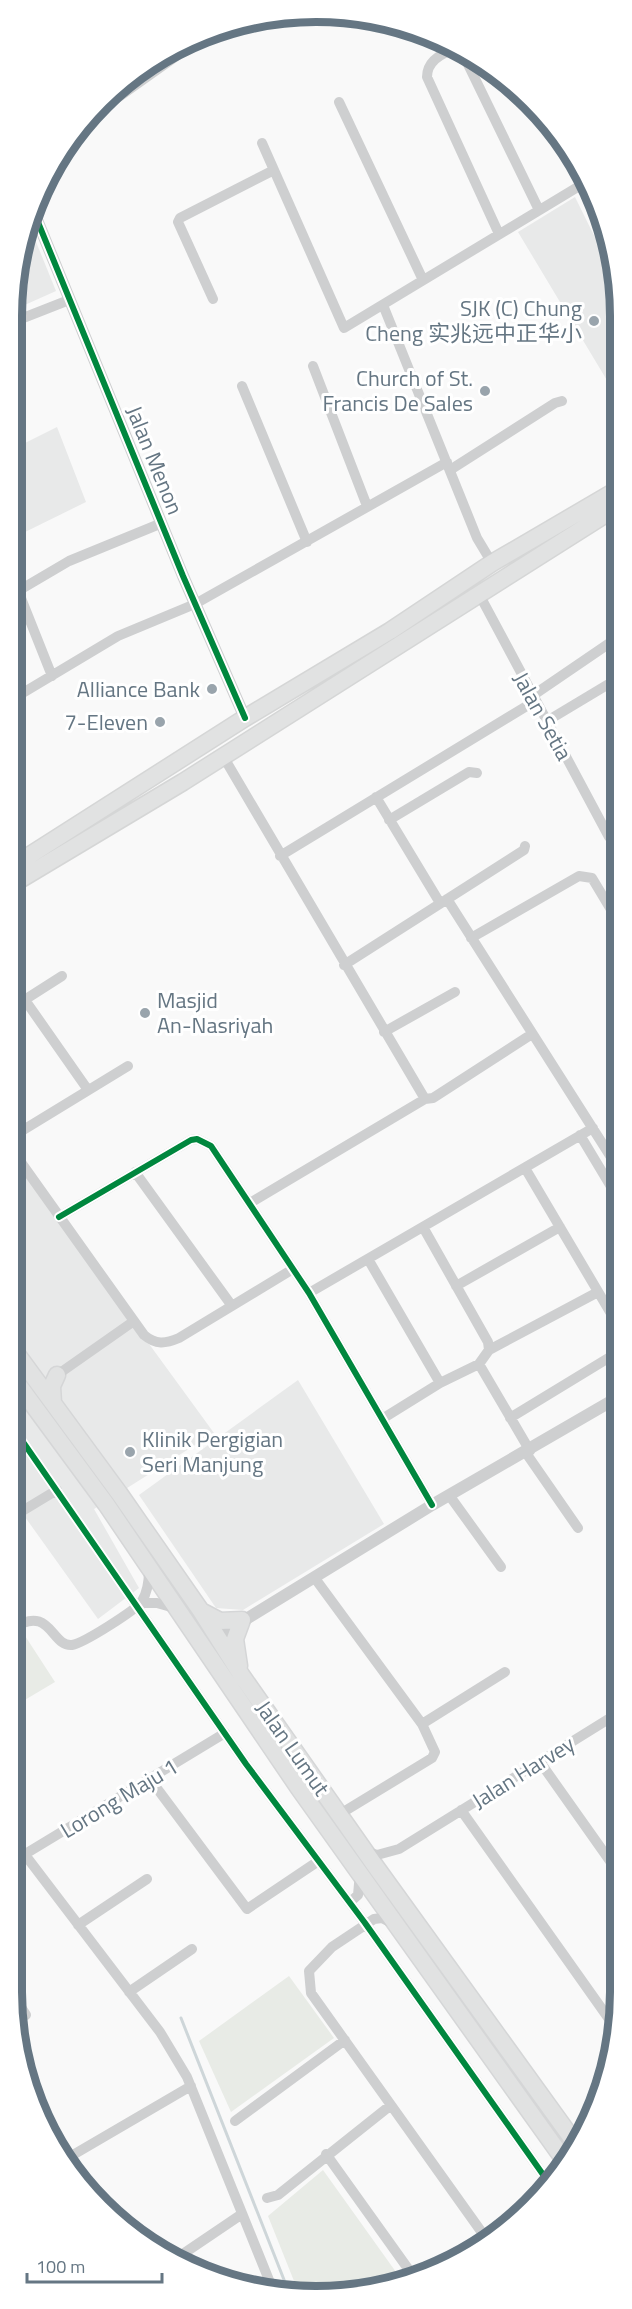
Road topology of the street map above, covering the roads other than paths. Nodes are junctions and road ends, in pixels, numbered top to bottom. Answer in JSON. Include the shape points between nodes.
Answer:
{"nodes":[{"id":1,"x":445,"y":52,"type":"edge"},
{"id":2,"x":469,"y":66,"type":"edge"},
{"id":3,"x":161,"y":67,"type":"edge"},
{"id":4,"x":126,"y":92,"type":"edge"},
{"id":5,"x":339,"y":102,"type":"dead end"},
{"id":6,"x":262,"y":143,"type":"dead end"},
{"id":7,"x":274,"y":170,"type":"junction"},
{"id":8,"x":579,"y":186,"type":"edge"},
{"id":9,"x":539,"y":210,"type":"junction"},
{"id":10,"x":38,"y":222,"type":"edge"},
{"id":11,"x":499,"y":234,"type":"junction"},
{"id":12,"x":423,"y":280,"type":"junction"},
{"id":13,"x":213,"y":299,"type":"dead end"},
{"id":14,"x":69,"y":300,"type":"junction"},
{"id":15,"x":382,"y":305,"type":"junction"},
{"id":16,"x":22,"y":318,"type":"edge"},
{"id":17,"x":313,"y":366,"type":"dead end"},
{"id":18,"x":242,"y":386,"type":"dead end"},
{"id":19,"x":562,"y":401,"type":"dead end"},
{"id":20,"x":449,"y":466,"type":"junction"},
{"id":21,"x":610,"y":501,"type":"edge"},
{"id":22,"x":610,"y":502,"type":"edge"},
{"id":23,"x":367,"y":506,"type":"junction"},
{"id":24,"x":162,"y":523,"type":"junction"},
{"id":25,"x":307,"y":542,"type":"junction"},
{"id":26,"x":492,"y":563,"type":"junction"},
{"id":27,"x":22,"y":587,"type":"edge"},
{"id":28,"x":479,"y":594,"type":"junction"},
{"id":29,"x":22,"y":602,"type":"edge"},
{"id":30,"x":195,"y":604,"type":"junction"},
{"id":31,"x":390,"y":632,"type":"junction"},
{"id":32,"x":610,"y":643,"type":"edge"},
{"id":33,"x":52,"y":676,"type":"junction"},
{"id":34,"x":339,"y":684,"type":"junction"},
{"id":35,"x":610,"y":684,"type":"edge"},
{"id":36,"x":22,"y":694,"type":"edge"},
{"id":37,"x":533,"y":699,"type":"junction"},
{"id":38,"x":245,"y":718,"type":"junction"},
{"id":39,"x":547,"y":721,"type":"junction"},
{"id":40,"x":223,"y":756,"type":"junction"},
{"id":41,"x":477,"y":773,"type":"dead end"},
{"id":42,"x":376,"y":797,"type":"junction"},
{"id":43,"x":98,"y":814,"type":"junction"},
{"id":44,"x":389,"y":820,"type":"junction"},
{"id":45,"x":609,"y":837,"type":"dead end"},
{"id":46,"x":525,"y":846,"type":"dead end"},
{"id":47,"x":280,"y":856,"type":"junction"},
{"id":48,"x":22,"y":860,"type":"edge"},
{"id":49,"x":22,"y":878,"type":"edge"},
{"id":50,"x":443,"y":901,"type":"junction"},
{"id":51,"x":610,"y":908,"type":"edge"},
{"id":52,"x":471,"y":938,"type":"junction"},
{"id":53,"x":344,"y":965,"type":"junction"},
{"id":54,"x":62,"y":976,"type":"dead end"},
{"id":55,"x":455,"y":992,"type":"dead end"},
{"id":56,"x":25,"y":1000,"type":"junction"},
{"id":57,"x":22,"y":1002,"type":"edge"},
{"id":58,"x":384,"y":1032,"type":"junction"},
{"id":59,"x":532,"y":1034,"type":"junction"},
{"id":60,"x":128,"y":1066,"type":"dead end"},
{"id":61,"x":88,"y":1090,"type":"junction"},
{"id":62,"x":425,"y":1099,"type":"junction"},
{"id":63,"x":593,"y":1128,"type":"junction"},
{"id":64,"x":22,"y":1131,"type":"edge"},
{"id":65,"x":580,"y":1135,"type":"junction"},
{"id":66,"x":610,"y":1155,"type":"edge"},
{"id":67,"x":22,"y":1164,"type":"edge"},
{"id":68,"x":525,"y":1168,"type":"junction"},
{"id":69,"x":135,"y":1172,"type":"junction"},
{"id":70,"x":610,"y":1185,"type":"edge"},
{"id":71,"x":250,"y":1203,"type":"junction"},
{"id":72,"x":59,"y":1217,"type":"junction"},
{"id":73,"x":423,"y":1227,"type":"junction"},
{"id":74,"x":560,"y":1227,"type":"junction"},
{"id":75,"x":368,"y":1259,"type":"junction"},
{"id":76,"x":294,"y":1269,"type":"junction"},
{"id":77,"x":456,"y":1286,"type":"junction"},
{"id":78,"x":598,"y":1292,"type":"junction"},
{"id":79,"x":309,"y":1293,"type":"junction"},
{"id":80,"x":232,"y":1306,"type":"junction"},
{"id":81,"x":610,"y":1312,"type":"edge"},
{"id":82,"x":134,"y":1321,"type":"junction"},
{"id":83,"x":489,"y":1350,"type":"junction"},
{"id":84,"x":610,"y":1357,"type":"edge"},
{"id":85,"x":22,"y":1360,"type":"edge"},
{"id":86,"x":479,"y":1364,"type":"junction"},
{"id":87,"x":32,"y":1373,"type":"junction"},
{"id":88,"x":57,"y":1375,"type":"junction"},
{"id":89,"x":440,"y":1383,"type":"junction"},
{"id":90,"x":22,"y":1390,"type":"edge"},
{"id":91,"x":610,"y":1402,"type":"edge"},
{"id":92,"x":53,"y":1403,"type":"junction"},
{"id":93,"x":510,"y":1418,"type":"junction"},
{"id":94,"x":382,"y":1419,"type":"junction"},
{"id":95,"x":22,"y":1441,"type":"edge"},
{"id":96,"x":87,"y":1448,"type":"junction"},
{"id":97,"x":528,"y":1452,"type":"junction"},
{"id":98,"x":88,"y":1481,"type":"junction"},
{"id":99,"x":57,"y":1491,"type":"junction"},
{"id":100,"x":119,"y":1493,"type":"junction"},
{"id":101,"x":449,"y":1495,"type":"junction"},
{"id":102,"x":432,"y":1506,"type":"junction"},
{"id":103,"x":22,"y":1511,"type":"edge"},
{"id":104,"x":122,"y":1527,"type":"junction"},
{"id":105,"x":578,"y":1528,"type":"dead end"},
{"id":106,"x":149,"y":1566,"type":"junction"},
{"id":107,"x":501,"y":1568,"type":"dead end"},
{"id":108,"x":314,"y":1577,"type":"junction"},
{"id":109,"x":139,"y":1605,"type":"junction"},
{"id":110,"x":201,"y":1611,"type":"junction"},
{"id":111,"x":182,"y":1616,"type":"junction"},
{"id":112,"x":242,"y":1620,"type":"junction"},
{"id":113,"x":22,"y":1624,"type":"edge"},
{"id":114,"x":218,"y":1637,"type":"junction"},
{"id":115,"x":219,"y":1672,"type":"junction"},
{"id":116,"x":506,"y":1672,"type":"dead end"},
{"id":117,"x":242,"y":1676,"type":"junction"},
{"id":118,"x":610,"y":1718,"type":"edge"},
{"id":119,"x":422,"y":1724,"type":"junction"},
{"id":120,"x":225,"y":1733,"type":"junction"},
{"id":121,"x":540,"y":1762,"type":"junction"},
{"id":122,"x":150,"y":1779,"type":"junction"},
{"id":123,"x":461,"y":1810,"type":"junction"},
{"id":124,"x":340,"y":1814,"type":"junction"},
{"id":125,"x":399,"y":1849,"type":"junction"},
{"id":126,"x":365,"y":1851,"type":"junction"},
{"id":127,"x":22,"y":1852,"type":"edge"},
{"id":128,"x":24,"y":1855,"type":"junction"},
{"id":129,"x":610,"y":1861,"type":"edge"},
{"id":130,"x":317,"y":1862,"type":"junction"},
{"id":131,"x":360,"y":1873,"type":"junction"},
{"id":132,"x":147,"y":1879,"type":"dead end"},
{"id":133,"x":385,"y":1879,"type":"junction"},
{"id":134,"x":350,"y":1902,"type":"junction"},
{"id":135,"x":365,"y":1923,"type":"junction"},
{"id":136,"x":78,"y":1925,"type":"junction"},
{"id":137,"x":397,"y":1925,"type":"junction"},
{"id":138,"x":192,"y":1949,"type":"dead end"},
{"id":139,"x":129,"y":1992,"type":"junction"},
{"id":140,"x":23,"y":2010,"type":"edge"},
{"id":141,"x":26,"y":2015,"type":"dead end"},
{"id":142,"x":608,"y":2018,"type":"edge"},
{"id":143,"x":345,"y":2040,"type":"junction"},
{"id":144,"x":191,"y":2086,"type":"junction"},
{"id":145,"x":391,"y":2105,"type":"junction"},
{"id":146,"x":235,"y":2121,"type":"dead end"},
{"id":147,"x":571,"y":2138,"type":"edge"},
{"id":148,"x":326,"y":2154,"type":"junction"},
{"id":149,"x":561,"y":2155,"type":"edge"},
{"id":150,"x":72,"y":2156,"type":"edge"},
{"id":151,"x":545,"y":2177,"type":"edge"},
{"id":152,"x":267,"y":2198,"type":"dead end"},
{"id":153,"x":242,"y":2214,"type":"junction"},
{"id":154,"x":483,"y":2234,"type":"edge"},
{"id":155,"x":183,"y":2254,"type":"edge"},
{"id":156,"x":410,"y":2271,"type":"edge"},
{"id":157,"x":270,"y":2283,"type":"edge"}],
"edges":[{"from":1,"to":11,"type":"street","via":[[432,62],[427,77]]},
{"from":2,"to":9,"type":"street"},
{"from":3,"to":4,"type":"street"},
{"from":5,"to":12,"type":"street"},
{"from":6,"to":7,"type":"street"},
{"from":7,"to":13,"type":"street","via":[[178,222]]},
{"from":7,"to":15,"type":"street","via":[[344,328]]},
{"from":8,"to":9,"type":"street"},
{"from":9,"to":11,"type":"street"},
{"from":10,"to":14,"type":"street","name":"Jalan Menon"},
{"from":11,"to":12,"type":"street"},
{"from":12,"to":15,"type":"street"},
{"from":14,"to":16,"type":"street"},
{"from":14,"to":24,"type":"street","name":"Jalan Menon"},
{"from":15,"to":20,"type":"street"},
{"from":17,"to":23,"type":"street"},
{"from":18,"to":25,"type":"street"},
{"from":19,"to":20,"type":"street"},
{"from":20,"to":23,"type":"street"},
{"from":20,"to":26,"type":"street","via":[[477,538]]},
{"from":21,"to":26,"type":"main road","via":[[507,568]]},
{"from":22,"to":28,"type":"main road"},
{"from":23,"to":25,"type":"street"},
{"from":24,"to":27,"type":"street","via":[[69,561]]},
{"from":24,"to":30,"type":"street","name":"Jalan Menon"},
{"from":25,"to":30,"type":"street"},
{"from":26,"to":31,"type":"main road"},
{"from":28,"to":31,"type":"main road","via":[[465,590],[415,623]]},
{"from":28,"to":34,"type":"main road"},
{"from":28,"to":37,"type":"street","name":"Jalan Setia"},
{"from":29,"to":33,"type":"street"},
{"from":30,"to":33,"type":"street","via":[[118,636]]},
{"from":30,"to":38,"type":"street","name":"Jalan Menon"},
{"from":31,"to":38,"type":"main road"},
{"from":32,"to":37,"type":"street"},
{"from":33,"to":36,"type":"street"},
{"from":34,"to":38,"type":"main road","via":[[312,690],[259,721]]},
{"from":34,"to":40,"type":"main road"},
{"from":35,"to":39,"type":"street"},
{"from":37,"to":39,"type":"street","name":"Jalan Setia"},
{"from":37,"to":42,"type":"street"},
{"from":38,"to":43,"type":"main road"},
{"from":39,"to":45,"type":"street","name":"Jalan Setia"},
{"from":40,"to":43,"type":"main road","via":[[206,755]]},
{"from":40,"to":47,"type":"street"},
{"from":40,"to":49,"type":"main road"},
{"from":41,"to":44,"type":"street","via":[[470,772]]},
{"from":42,"to":44,"type":"street"},
{"from":42,"to":47,"type":"street"},
{"from":43,"to":48,"type":"main road"},
{"from":44,"to":50,"type":"street"},
{"from":46,"to":50,"type":"street"},
{"from":47,"to":53,"type":"street"},
{"from":50,"to":52,"type":"street"},
{"from":50,"to":53,"type":"street"},
{"from":51,"to":52,"type":"street","via":[[592,879],[579,876]]},
{"from":52,"to":59,"type":"street"},
{"from":53,"to":58,"type":"street"},
{"from":54,"to":56,"type":"street"},
{"from":55,"to":58,"type":"street"},
{"from":56,"to":57,"type":"street"},
{"from":56,"to":61,"type":"street"},
{"from":58,"to":62,"type":"street"},
{"from":59,"to":62,"type":"street","via":[[433,1098]]},
{"from":59,"to":63,"type":"street"},
{"from":60,"to":61,"type":"street"},
{"from":61,"to":64,"type":"street"},
{"from":62,"to":71,"type":"street"},
{"from":63,"to":65,"type":"street"},
{"from":63,"to":66,"type":"street"},
{"from":65,"to":68,"type":"street"},
{"from":65,"to":70,"type":"street"},
{"from":67,"to":72,"type":"street"},
{"from":68,"to":73,"type":"street"},
{"from":68,"to":74,"type":"street"},
{"from":69,"to":71,"type":"street","via":[[197,1139],[211,1146]]},
{"from":69,"to":72,"type":"street"},
{"from":69,"to":80,"type":"street"},
{"from":71,"to":76,"type":"street"},
{"from":72,"to":82,"type":"street"},
{"from":73,"to":75,"type":"street"},
{"from":73,"to":77,"type":"street"},
{"from":74,"to":77,"type":"street"},
{"from":74,"to":78,"type":"street"},
{"from":75,"to":79,"type":"street"},
{"from":75,"to":89,"type":"street"},
{"from":76,"to":79,"type":"street"},
{"from":76,"to":80,"type":"street"},
{"from":77,"to":83,"type":"street"},
{"from":78,"to":81,"type":"street"},
{"from":78,"to":83,"type":"street"},
{"from":79,"to":94,"type":"street"},
{"from":80,"to":82,"type":"street","via":[[163,1344],[150,1340]]},
{"from":82,"to":88,"type":"street"},
{"from":83,"to":86,"type":"street"},
{"from":84,"to":93,"type":"street"},
{"from":85,"to":87,"type":"main road","name":"Jalan Lumut"},
{"from":86,"to":89,"type":"street"},
{"from":86,"to":93,"type":"street"},
{"from":87,"to":88,"type":"main road","via":[[43,1378]]},
{"from":87,"to":92,"type":"main road","name":"Jalan Lumut"},
{"from":88,"to":92,"type":"main road","via":[[52,1386]]},
{"from":89,"to":94,"type":"street"},
{"from":90,"to":98,"type":"main road","name":"Jalan Lumut"},
{"from":91,"to":97,"type":"street"},
{"from":92,"to":96,"type":"main road","name":"Jalan Lumut"},
{"from":93,"to":97,"type":"street"},
{"from":94,"to":102,"type":"street"},
{"from":95,"to":99,"type":"street"},
{"from":96,"to":98,"type":"main road","via":[[94,1467]]},
{"from":96,"to":100,"type":"main road","name":"Jalan Lumut"},
{"from":97,"to":101,"type":"street"},
{"from":97,"to":105,"type":"street"},
{"from":98,"to":104,"type":"main road","name":"Jalan Lumut"},
{"from":99,"to":103,"type":"street"},
{"from":99,"to":109,"type":"street"},
{"from":100,"to":104,"type":"main road","via":[[113,1507]]},
{"from":100,"to":110,"type":"main road","name":"Jalan Lumut"},
{"from":101,"to":102,"type":"street"},
{"from":101,"to":107,"type":"street"},
{"from":102,"to":108,"type":"street"},
{"from":104,"to":106,"type":"main road","name":"Jalan Lumut"},
{"from":106,"to":109,"type":"street","via":[[148,1587]]},
{"from":106,"to":111,"type":"main road","name":"Jalan Lumut"},
{"from":108,"to":112,"type":"street"},
{"from":108,"to":119,"type":"street"},
{"from":109,"to":111,"type":"street","via":[[156,1603]]},
{"from":109,"to":113,"type":"street","via":[[72,1645],[37,1621]]},
{"from":109,"to":120,"type":"street"},
{"from":110,"to":112,"type":"main road","via":[[220,1621]]},
{"from":110,"to":114,"type":"main road","name":"Jalan Lumut"},
{"from":111,"to":114,"type":"main road","via":[[199,1632]]},
{"from":111,"to":115,"type":"main road","name":"Jalan Lumut"},
{"from":112,"to":114,"type":"street"},
{"from":112,"to":117,"type":"main road","via":[[235,1648]]},
{"from":114,"to":115,"type":"main road","via":[[213,1653]]},
{"from":114,"to":117,"type":"main road","name":"Jalan Lumut"},
{"from":115,"to":131,"type":"main road","name":"Jalan Lumut"},
{"from":116,"to":119,"type":"street"},
{"from":117,"to":124,"type":"main road","name":"Jalan Lumut"},
{"from":118,"to":121,"type":"street","name":"Jalan Harvey"},
{"from":119,"to":124,"type":"street","via":[[434,1746],[432,1758]]},
{"from":120,"to":122,"type":"street","name":"Lorong Maju 1"},
{"from":120,"to":130,"type":"street"},
{"from":121,"to":123,"type":"street","name":"Jalan Harvey"},
{"from":121,"to":129,"type":"street"},
{"from":122,"to":128,"type":"street","name":"Lorong Maju 1"},
{"from":122,"to":130,"type":"street","via":[[247,1909]]},
{"from":123,"to":125,"type":"street","name":"Jalan Harvey"},
{"from":123,"to":142,"type":"street"},
{"from":124,"to":126,"type":"main road","name":"Jalan Lumut"},
{"from":125,"to":126,"type":"street","via":[[377,1855]]},
{"from":125,"to":133,"type":"street","via":[[387,1863]]},
{"from":126,"to":133,"type":"main road","name":"Jalan Lumut"},
{"from":127,"to":128,"type":"street"},
{"from":128,"to":136,"type":"street"},
{"from":130,"to":134,"type":"street"},
{"from":131,"to":134,"type":"street","via":[[358,1895]]},
{"from":131,"to":137,"type":"main road","name":"Jalan Lumut"},
{"from":132,"to":136,"type":"street"},
{"from":133,"to":147,"type":"main road","name":"Jalan Lumut"},
{"from":134,"to":135,"type":"street"},
{"from":135,"to":137,"type":"street","via":[[382,1918]]},
{"from":135,"to":143,"type":"street","via":[[332,1947],[309,1971],[311,1993]]},
{"from":135,"to":151,"type":"street"},
{"from":136,"to":139,"type":"street"},
{"from":137,"to":149,"type":"main road","name":"Jalan Lumut"},
{"from":138,"to":139,"type":"street"},
{"from":139,"to":144,"type":"street","via":[[160,2032]]},
{"from":140,"to":141,"type":"street"},
{"from":143,"to":145,"type":"street"},
{"from":143,"to":146,"type":"street"},
{"from":144,"to":150,"type":"street"},
{"from":144,"to":153,"type":"street"},
{"from":145,"to":148,"type":"street"},
{"from":145,"to":154,"type":"street"},
{"from":148,"to":152,"type":"street","via":[[278,2195]]},
{"from":148,"to":156,"type":"street"},
{"from":153,"to":155,"type":"street"},
{"from":153,"to":157,"type":"street"}]}
